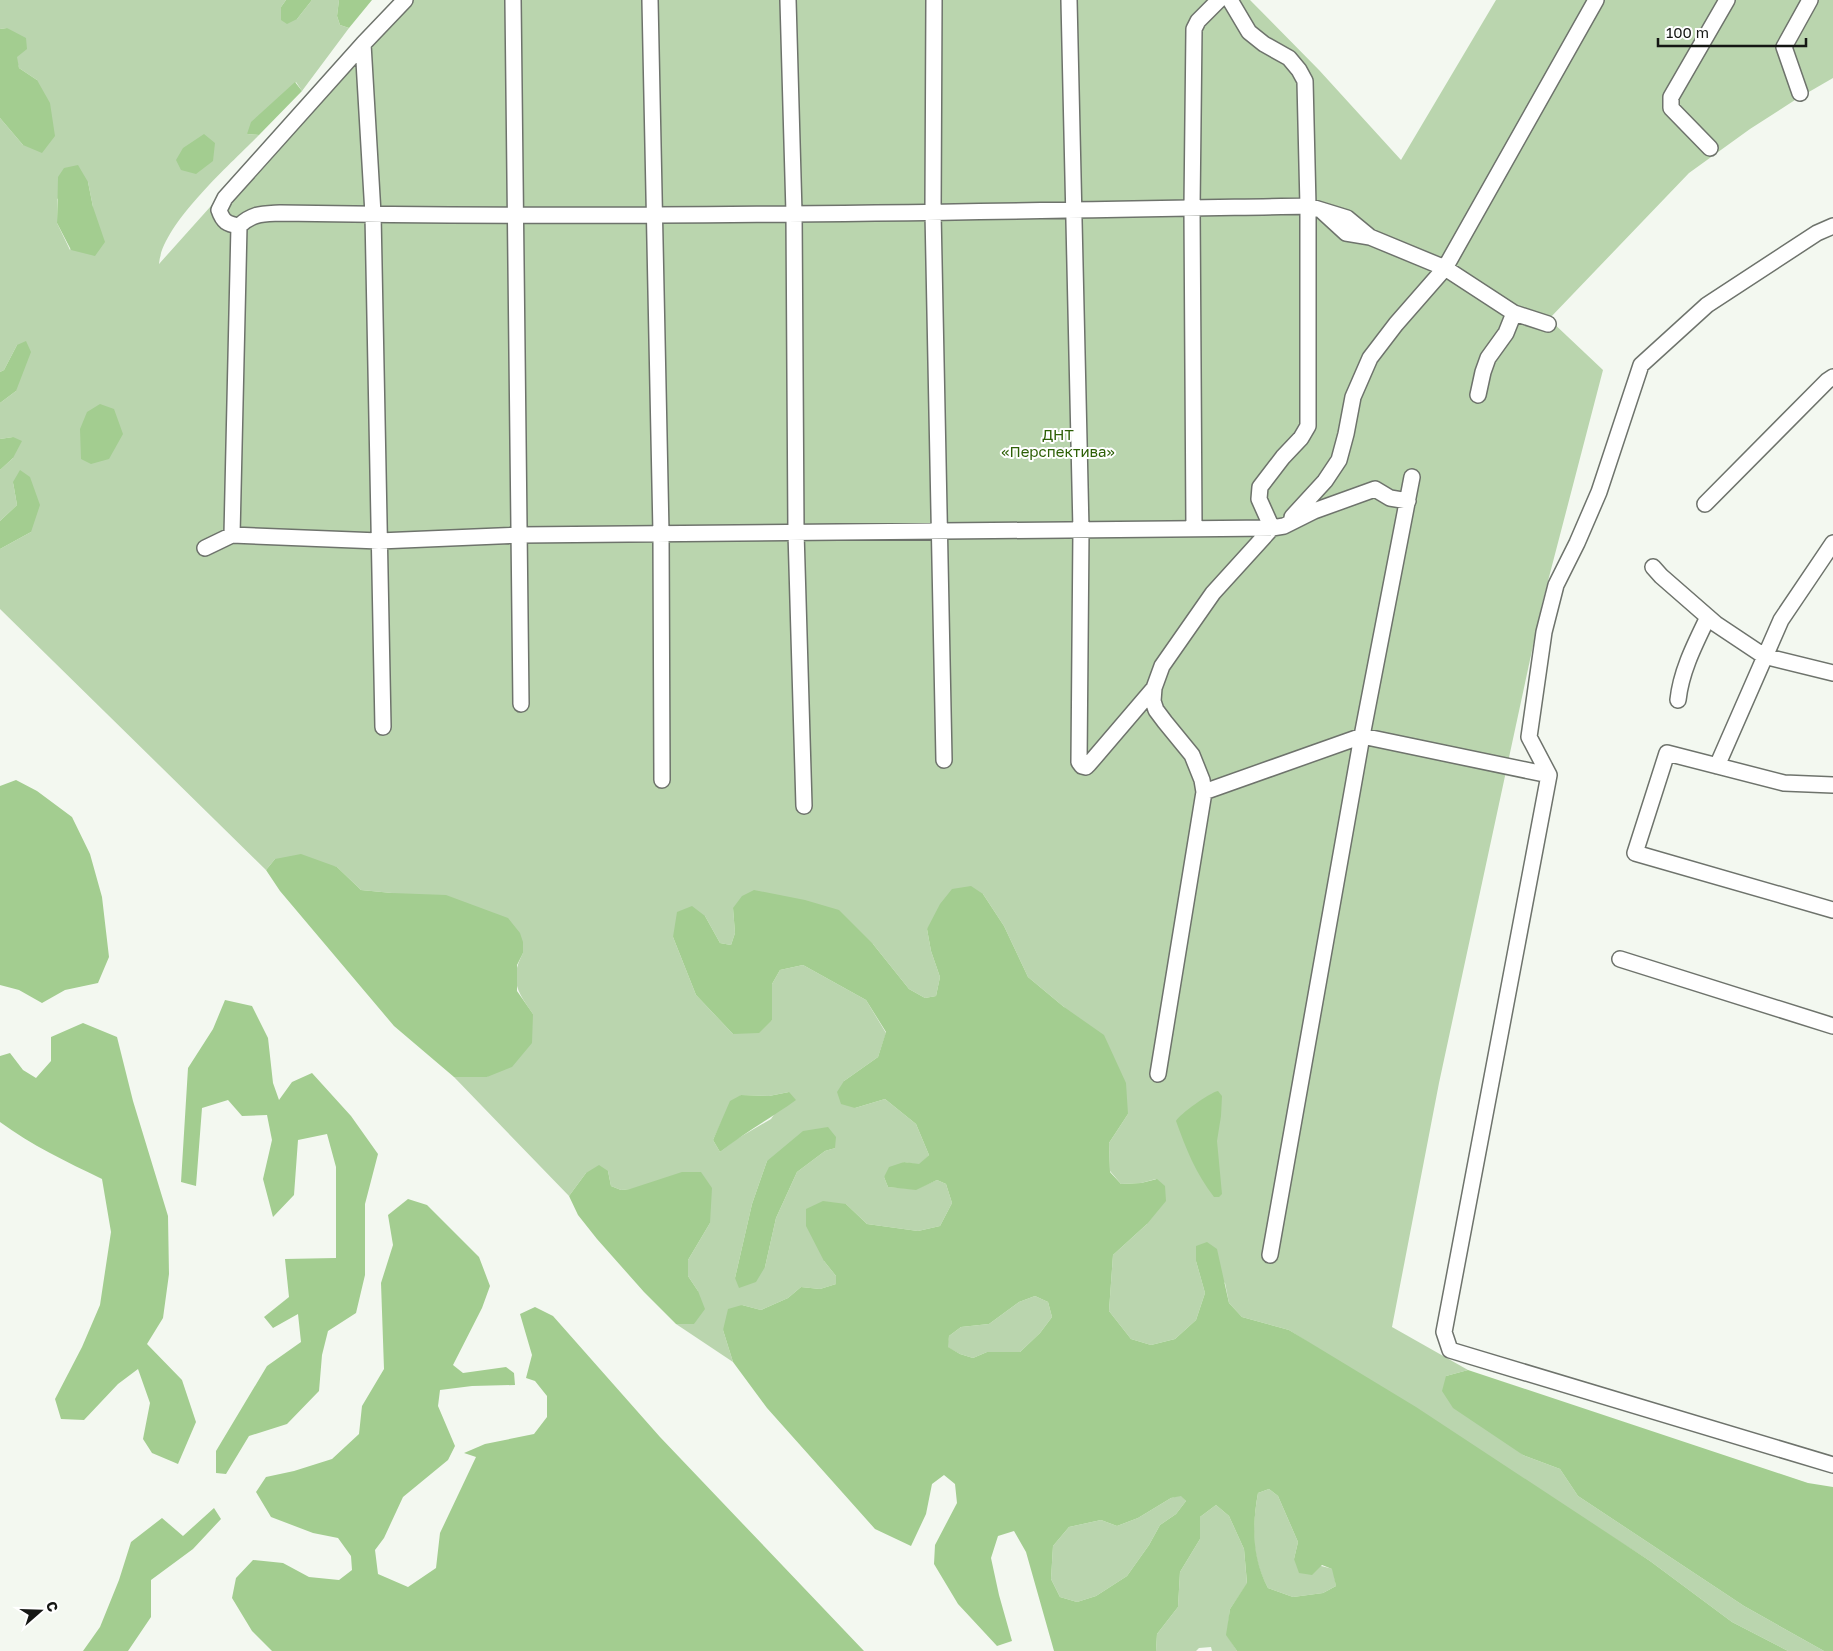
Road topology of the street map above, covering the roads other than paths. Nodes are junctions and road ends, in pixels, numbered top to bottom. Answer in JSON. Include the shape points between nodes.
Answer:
{"nodes":[{"id":1,"x":405,"y":0,"type":"edge"},
{"id":2,"x":513,"y":0,"type":"edge"},
{"id":3,"x":650,"y":0,"type":"edge"},
{"id":4,"x":788,"y":0,"type":"edge"},
{"id":5,"x":934,"y":0,"type":"edge"},
{"id":6,"x":1069,"y":0,"type":"edge"},
{"id":7,"x":1219,"y":0,"type":"edge"},
{"id":8,"x":1230,"y":0,"type":"edge"},
{"id":9,"x":1596,"y":0,"type":"edge"},
{"id":10,"x":1727,"y":0,"type":"edge"},
{"id":11,"x":1810,"y":0,"type":"edge"},
{"id":12,"x":363,"y":44,"type":"junction"},
{"id":13,"x":1800,"y":93,"type":"dead end"},
{"id":14,"x":1710,"y":148,"type":"dead end"},
{"id":15,"x":1192,"y":208,"type":"junction"},
{"id":16,"x":1314,"y":208,"type":"junction"},
{"id":17,"x":1074,"y":210,"type":"junction"},
{"id":18,"x":933,"y":212,"type":"junction"},
{"id":19,"x":794,"y":213,"type":"junction"},
{"id":20,"x":373,"y":214,"type":"junction"},
{"id":21,"x":655,"y":214,"type":"junction"},
{"id":22,"x":516,"y":216,"type":"junction"},
{"id":23,"x":239,"y":226,"type":"junction"},
{"id":24,"x":1833,"y":226,"type":"edge"},
{"id":25,"x":1445,"y":268,"type":"junction"},
{"id":26,"x":1514,"y":313,"type":"junction"},
{"id":27,"x":1548,"y":324,"type":"dead end"},
{"id":28,"x":1833,"y":377,"type":"edge"},
{"id":29,"x":1478,"y":395,"type":"dead end"},
{"id":30,"x":1412,"y":477,"type":"dead end"},
{"id":31,"x":1408,"y":501,"type":"junction"},
{"id":32,"x":1705,"y":504,"type":"dead end"},
{"id":33,"x":1278,"y":527,"type":"junction"},
{"id":34,"x":1194,"y":529,"type":"junction"},
{"id":35,"x":1081,"y":530,"type":"junction"},
{"id":36,"x":939,"y":531,"type":"junction"},
{"id":37,"x":796,"y":532,"type":"junction"},
{"id":38,"x":661,"y":533,"type":"junction"},
{"id":39,"x":232,"y":535,"type":"junction"},
{"id":40,"x":520,"y":535,"type":"junction"},
{"id":41,"x":379,"y":541,"type":"junction"},
{"id":42,"x":1833,"y":543,"type":"edge"},
{"id":43,"x":205,"y":548,"type":"dead end"},
{"id":44,"x":1653,"y":567,"type":"dead end"},
{"id":45,"x":1708,"y":617,"type":"junction"},
{"id":46,"x":1764,"y":656,"type":"junction"},
{"id":47,"x":1833,"y":673,"type":"edge"},
{"id":48,"x":1154,"y":688,"type":"junction"},
{"id":49,"x":1678,"y":700,"type":"dead end"},
{"id":50,"x":521,"y":704,"type":"dead end"},
{"id":51,"x":383,"y":727,"type":"dead end"},
{"id":52,"x":1362,"y":736,"type":"junction"},
{"id":53,"x":944,"y":760,"type":"dead end"},
{"id":54,"x":1717,"y":766,"type":"junction"},
{"id":55,"x":1549,"y":775,"type":"junction"},
{"id":56,"x":662,"y":780,"type":"dead end"},
{"id":57,"x":1833,"y":785,"type":"edge"},
{"id":58,"x":1204,"y":792,"type":"junction"},
{"id":59,"x":804,"y":806,"type":"dead end"},
{"id":60,"x":1833,"y":910,"type":"edge"},
{"id":61,"x":1620,"y":960,"type":"dead end"},
{"id":62,"x":1833,"y":1026,"type":"edge"},
{"id":63,"x":1158,"y":1074,"type":"dead end"},
{"id":64,"x":1270,"y":1255,"type":"dead end"},
{"id":65,"x":1833,"y":1465,"type":"edge"}],
"edges":[{"from":1,"to":12,"type":"street"},
{"from":2,"to":22,"type":"street"},
{"from":3,"to":21,"type":"street"},
{"from":4,"to":19,"type":"street"},
{"from":5,"to":18,"type":"street"},
{"from":6,"to":17,"type":"street"},
{"from":7,"to":15,"type":"street","via":[[1198,20],[1194,29]]},
{"from":8,"to":16,"type":"street","via":[[1249,32],[1289,58],[1305,81]]},
{"from":9,"to":25,"type":"street"},
{"from":10,"to":14,"type":"street","via":[[1670,97],[1671,108]]},
{"from":11,"to":13,"type":"street","via":[[1784,47]]},
{"from":12,"to":20,"type":"street"},
{"from":12,"to":23,"type":"street","via":[[226,198],[219,210],[222,218],[228,224]]},
{"from":15,"to":16,"type":"street"},
{"from":15,"to":17,"type":"street"},
{"from":15,"to":34,"type":"street"},
{"from":16,"to":25,"type":"street","via":[[1347,218],[1370,236]]},
{"from":16,"to":33,"type":"street","via":[[1308,426],[1260,487],[1259,499]]},
{"from":17,"to":18,"type":"street"},
{"from":17,"to":35,"type":"street"},
{"from":18,"to":19,"type":"street"},
{"from":18,"to":36,"type":"street"},
{"from":19,"to":21,"type":"street"},
{"from":19,"to":37,"type":"street"},
{"from":20,"to":22,"type":"street"},
{"from":20,"to":23,"type":"street","via":[[257,214]]},
{"from":20,"to":41,"type":"street"},
{"from":21,"to":22,"type":"street"},
{"from":21,"to":38,"type":"street"},
{"from":22,"to":40,"type":"street"},
{"from":23,"to":39,"type":"street"},
{"from":24,"to":55,"type":"street","via":[[1817,233],[1707,305],[1641,365],[1599,492],[1556,584],[1544,632],[1529,737]]},
{"from":25,"to":26,"type":"street"},
{"from":25,"to":33,"type":"street","via":[[1370,358],[1353,397],[1339,460],[1325,481]]},
{"from":26,"to":27,"type":"street"},
{"from":26,"to":29,"type":"street","via":[[1506,333],[1488,358]]},
{"from":28,"to":32,"type":"street"},
{"from":30,"to":31,"type":"street"},
{"from":31,"to":33,"type":"street","via":[[1390,498],[1375,489],[1314,510]]},
{"from":31,"to":52,"type":"street"},
{"from":33,"to":34,"type":"street"},
{"from":33,"to":48,"type":"street","via":[[1213,593],[1162,666]]},
{"from":34,"to":35,"type":"street"},
{"from":35,"to":36,"type":"street"},
{"from":35,"to":48,"type":"street","via":[[1079,762],[1082,766],[1089,764]]},
{"from":36,"to":37,"type":"street"},
{"from":36,"to":53,"type":"street"},
{"from":37,"to":38,"type":"street"},
{"from":37,"to":59,"type":"street"},
{"from":38,"to":40,"type":"street"},
{"from":38,"to":56,"type":"street"},
{"from":39,"to":41,"type":"street"},
{"from":39,"to":43,"type":"street"},
{"from":40,"to":41,"type":"street"},
{"from":40,"to":50,"type":"street"},
{"from":41,"to":51,"type":"street"},
{"from":42,"to":46,"type":"street","via":[[1781,620]]},
{"from":44,"to":45,"type":"street"},
{"from":45,"to":46,"type":"street"},
{"from":45,"to":49,"type":"street","via":[[1690,655]]},
{"from":46,"to":47,"type":"street"},
{"from":46,"to":54,"type":"street"},
{"from":48,"to":58,"type":"street","via":[[1156,710],[1192,755]]},
{"from":52,"to":55,"type":"street"},
{"from":52,"to":58,"type":"street"},
{"from":52,"to":64,"type":"street"},
{"from":54,"to":57,"type":"street","via":[[1784,783]]},
{"from":54,"to":60,"type":"street","via":[[1667,753],[1635,852]]},
{"from":55,"to":65,"type":"street","via":[[1444,1332],[1450,1350]]},
{"from":58,"to":63,"type":"street"},
{"from":61,"to":62,"type":"street"}]}
